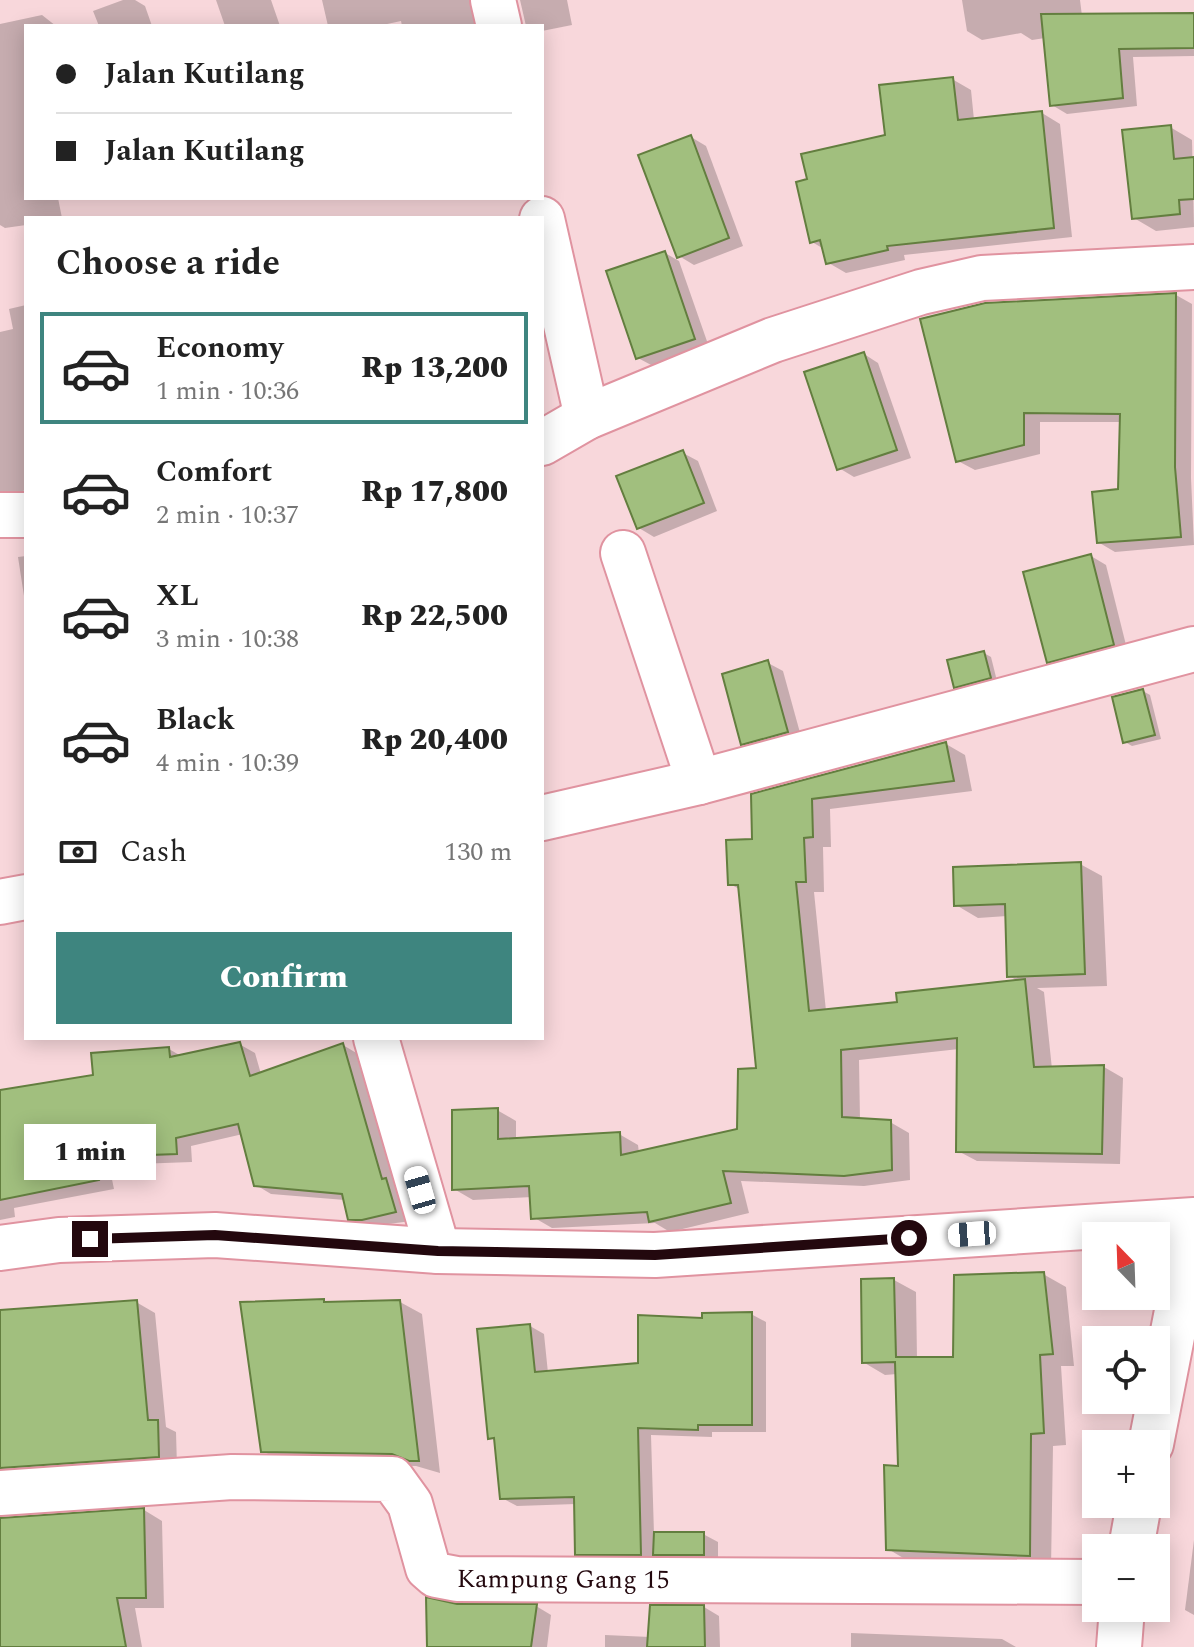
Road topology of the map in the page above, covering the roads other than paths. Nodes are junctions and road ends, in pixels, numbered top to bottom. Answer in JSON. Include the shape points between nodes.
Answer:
{"nodes":[{"id":1,"x":493,"y":0,"type":"edge"},
{"id":2,"x":499,"y":24,"type":"edge"},
{"id":3,"x":544,"y":228,"type":"edge"},
{"id":4,"x":1194,"y":267,"type":"edge"},
{"id":5,"x":587,"y":417,"type":"junction"},
{"id":6,"x":544,"y":442,"type":"edge"},
{"id":7,"x":0,"y":515,"type":"edge"},
{"id":8,"x":24,"y":515,"type":"edge"},
{"id":9,"x":623,"y":553,"type":"dead end"},
{"id":10,"x":1194,"y":649,"type":"edge"},
{"id":11,"x":699,"y":782,"type":"junction"},
{"id":12,"x":544,"y":818,"type":"edge"},
{"id":13,"x":24,"y":897,"type":"edge"},
{"id":14,"x":0,"y":902,"type":"edge"},
{"id":15,"x":377,"y":1040,"type":"edge"},
{"id":16,"x":1194,"y":1222,"type":"edge"},
{"id":17,"x":0,"y":1248,"type":"edge"},
{"id":18,"x":438,"y":1251,"type":"junction"},
{"id":19,"x":1183,"y":1328,"type":"edge"},
{"id":20,"x":1155,"y":1430,"type":"edge"},
{"id":21,"x":0,"y":1493,"type":"edge"},
{"id":22,"x":1082,"y":1582,"type":"edge"},
{"id":23,"x":1121,"y":1622,"type":"edge"},
{"id":24,"x":1119,"y":1647,"type":"edge"}],
"edges":[{"from":1,"to":2,"type":"street"},
{"from":3,"to":5,"type":"street"},
{"from":4,"to":5,"type":"street","via":[[982,278],[921,292],[773,340]]},
{"from":5,"to":6,"type":"street"},
{"from":7,"to":8,"type":"street"},
{"from":9,"to":11,"type":"street"},
{"from":10,"to":11,"type":"street"},
{"from":11,"to":12,"type":"street"},
{"from":13,"to":14,"type":"street"},
{"from":15,"to":18,"type":"street"},
{"from":16,"to":18,"type":"street","via":[[655,1255]]},
{"from":16,"to":19,"type":"street"},
{"from":17,"to":18,"type":"street","via":[[59,1240],[215,1235]]},
{"from":19,"to":20,"type":"street"},
{"from":21,"to":22,"type":"street","name":"Kampung Gang 15","via":[[232,1477],[392,1479],[410,1504],[428,1568],[457,1579]]},
{"from":23,"to":24,"type":"street"}]}
